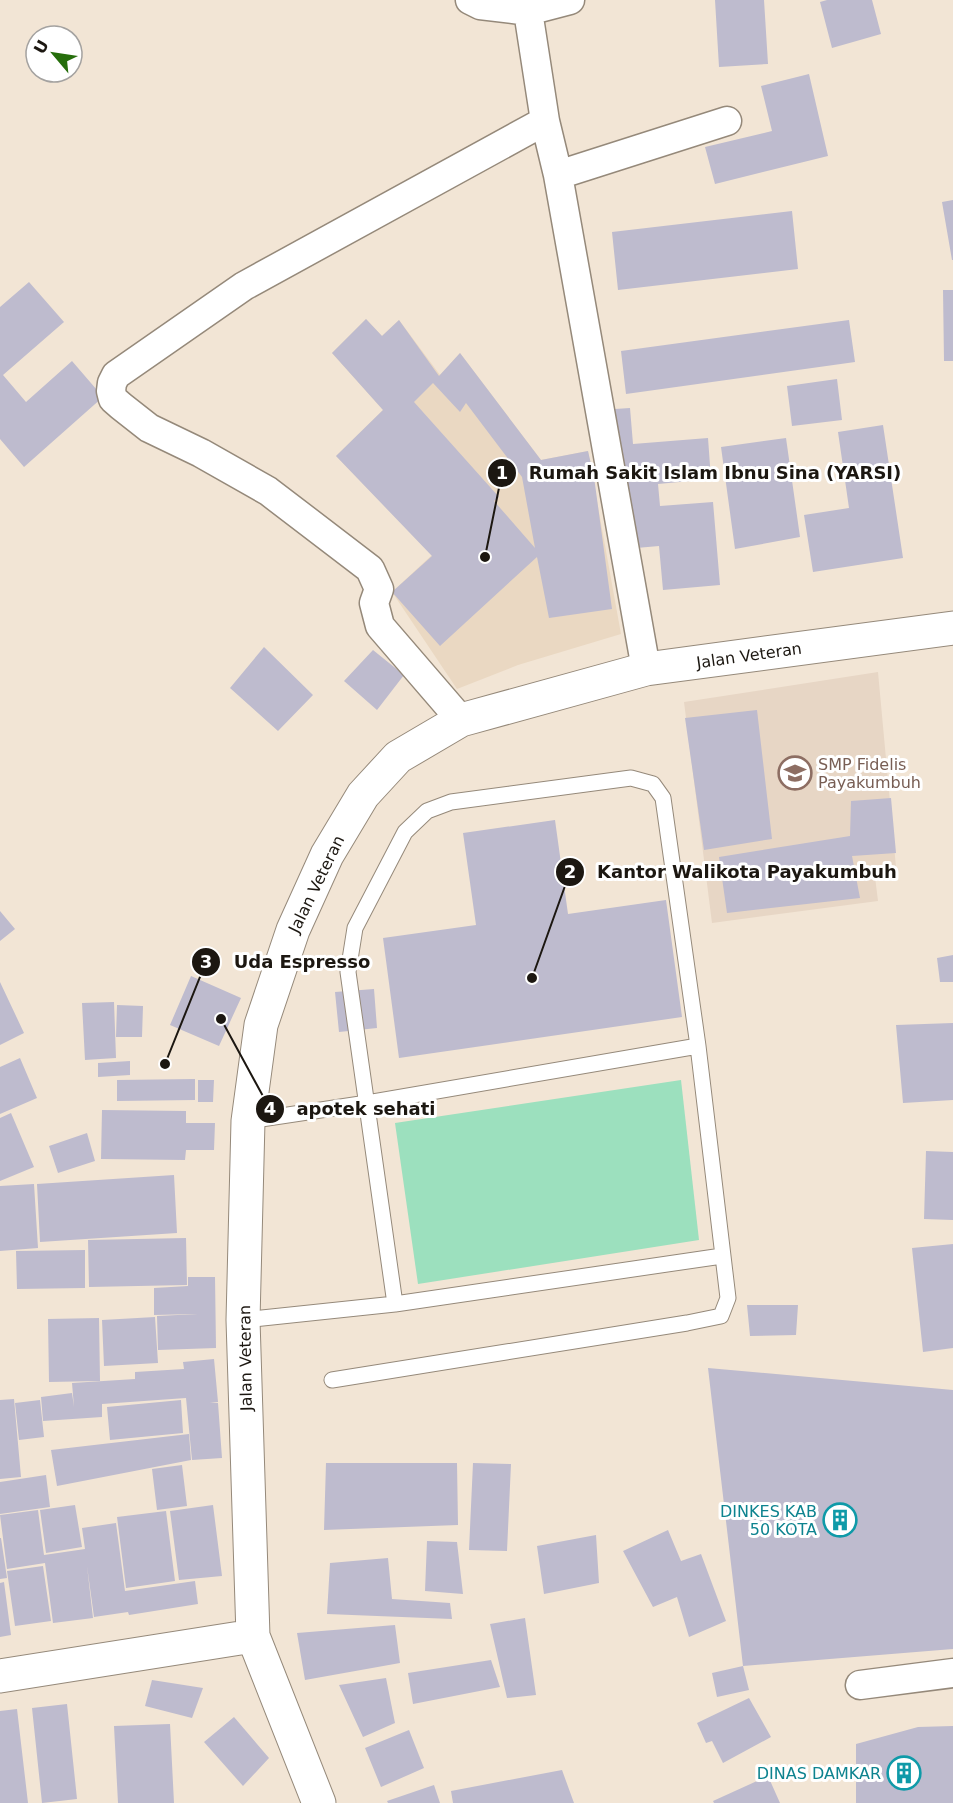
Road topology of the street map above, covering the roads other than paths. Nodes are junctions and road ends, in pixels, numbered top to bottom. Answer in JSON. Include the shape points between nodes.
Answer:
{"nodes":[{"id":1,"x":470,"y":0,"type":"edge"},
{"id":2,"x":570,"y":0,"type":"edge"},
{"id":3,"x":528,"y":11,"type":"junction"},
{"id":4,"x":727,"y":121,"type":"dead end"},
{"id":5,"x":545,"y":122,"type":"junction"},
{"id":6,"x":558,"y":175,"type":"junction"},
{"id":7,"x":953,"y":628,"type":"edge"},
{"id":8,"x":646,"y":669,"type":"junction"},
{"id":9,"x":460,"y":720,"type":"junction"},
{"id":10,"x":698,"y":1046,"type":"junction"},
{"id":11,"x":367,"y":1103,"type":"junction"},
{"id":12,"x":248,"y":1121,"type":"junction"},
{"id":13,"x":722,"y":1256,"type":"junction"},
{"id":14,"x":395,"y":1304,"type":"junction"},
{"id":15,"x":243,"y":1320,"type":"junction"},
{"id":16,"x":332,"y":1380,"type":"dead end"},
{"id":17,"x":253,"y":1636,"type":"junction"},
{"id":18,"x":953,"y":1673,"type":"edge"},
{"id":19,"x":0,"y":1676,"type":"edge"},
{"id":20,"x":860,"y":1685,"type":"dead end"},
{"id":21,"x":319,"y":1803,"type":"edge"}],
"edges":[{"from":1,"to":3,"type":"street","via":[[480,5]]},
{"from":2,"to":3,"type":"street"},
{"from":3,"to":5,"type":"street"},
{"from":4,"to":6,"type":"street"},
{"from":5,"to":6,"type":"street"},
{"from":5,"to":9,"type":"street","via":[[244,285],[116,375],[112,383],[113,399],[150,428],[268,490],[370,569],[379,590],[374,603],[380,626]]},
{"from":6,"to":8,"type":"street"},
{"from":7,"to":8,"type":"main road","name":"Jalan Veteran"},
{"from":8,"to":9,"type":"main road","name":"Jalan Veteran"},
{"from":9,"to":12,"type":"main road","name":"Jalan Veteran","via":[[398,757],[363,795],[327,855],[293,930],[261,1025]]},
{"from":10,"to":11,"type":"lane"},
{"from":10,"to":11,"type":"lane","via":[[663,798],[653,784],[631,778],[451,802],[427,811],[405,832],[355,928],[348,972]]},
{"from":10,"to":13,"type":"lane"},
{"from":11,"to":12,"type":"lane"},
{"from":11,"to":14,"type":"lane"},
{"from":12,"to":15,"type":"main road","name":"Jalan Veteran"},
{"from":13,"to":14,"type":"lane"},
{"from":13,"to":16,"type":"lane","via":[[729,1298],[721,1316]]},
{"from":14,"to":15,"type":"lane"},
{"from":15,"to":17,"type":"main road","name":"Jalan Veteran"},
{"from":17,"to":19,"type":"main road"},
{"from":17,"to":21,"type":"main road","name":"Jalan Veteran"},
{"from":18,"to":20,"type":"street"}]}
